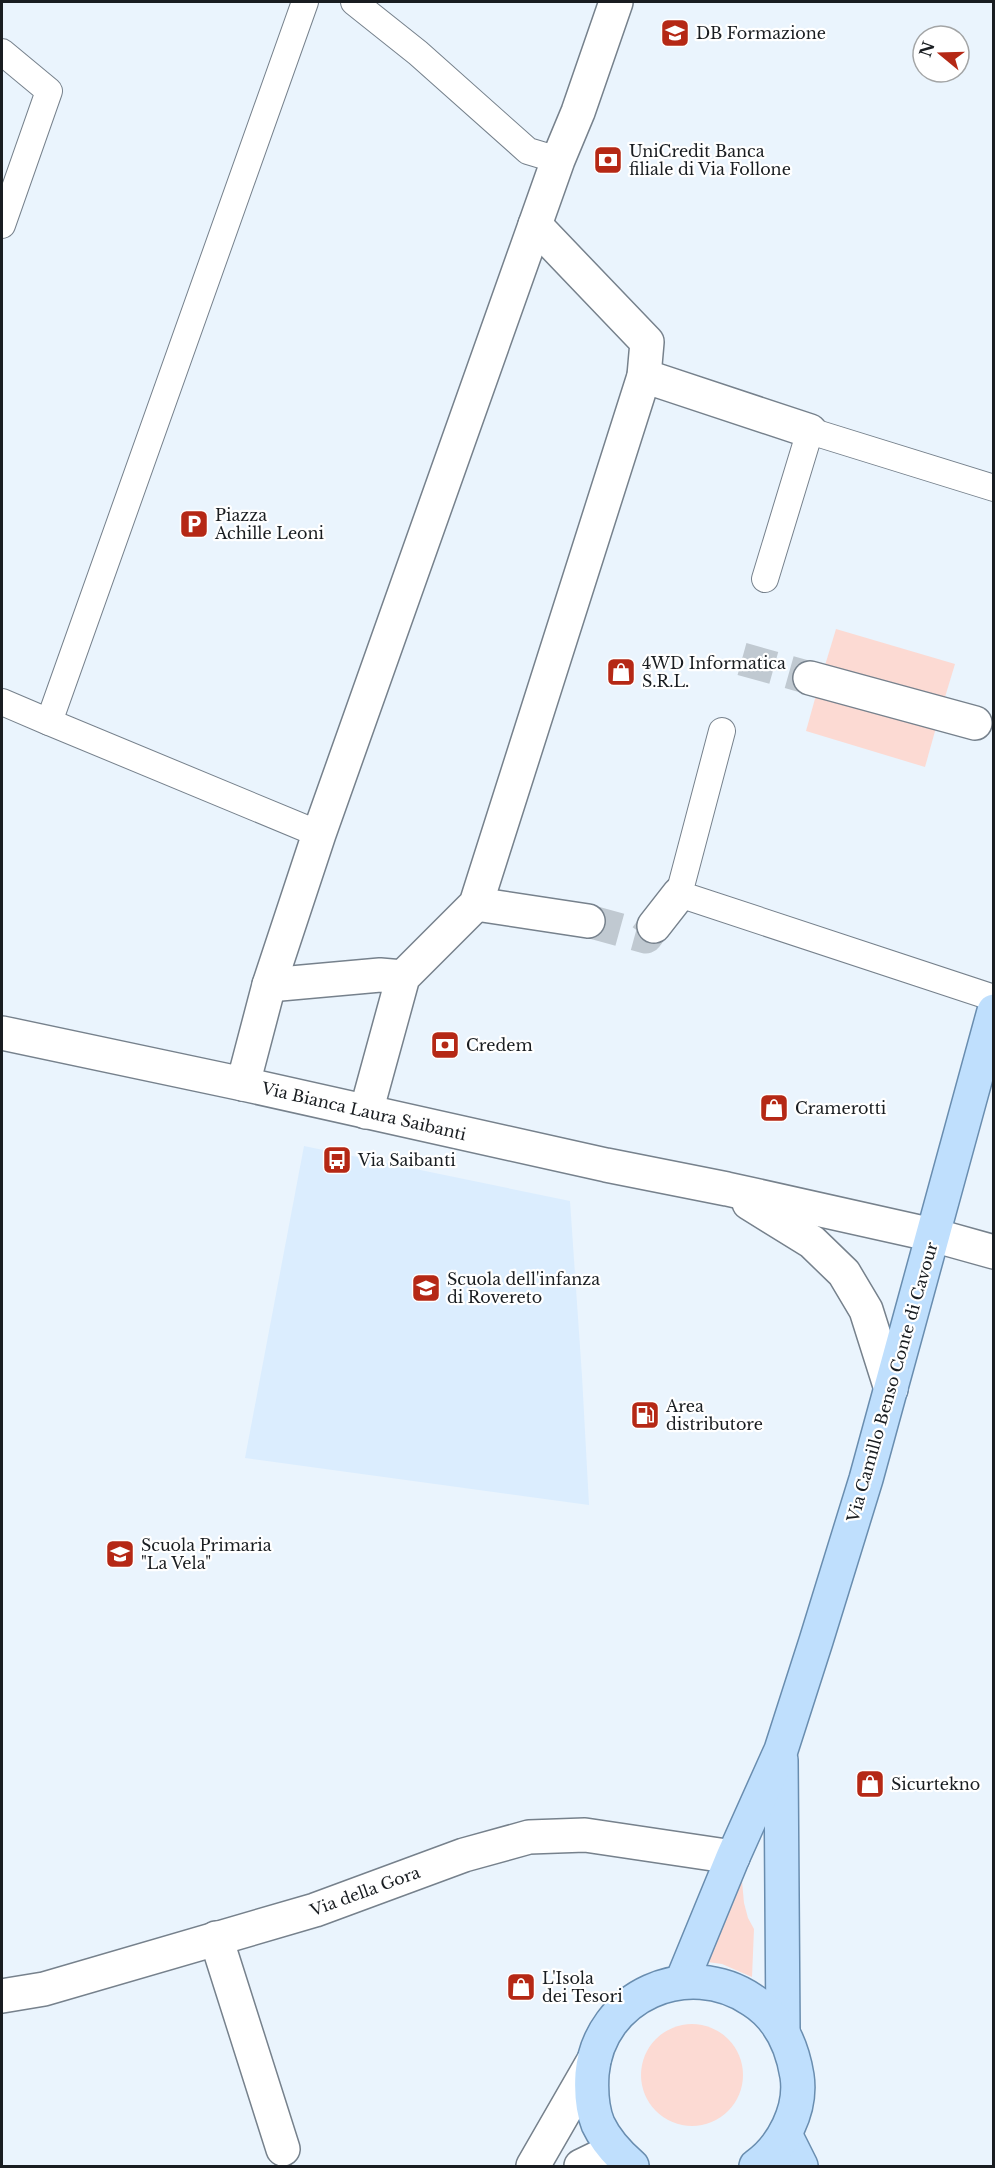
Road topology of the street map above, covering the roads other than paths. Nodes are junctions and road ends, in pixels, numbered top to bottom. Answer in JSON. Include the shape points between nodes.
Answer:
{"nodes":[{"id":1,"x":304,"y":2,"type":"edge"},
{"id":2,"x":354,"y":2,"type":"edge"},
{"id":3,"x":616,"y":2,"type":"edge"},
{"id":4,"x":2,"y":52,"type":"edge"},
{"id":5,"x":558,"y":160,"type":"junction"},
{"id":6,"x":2,"y":225,"type":"edge"},
{"id":7,"x":535,"y":225,"type":"junction"},
{"id":8,"x":644,"y":376,"type":"junction"},
{"id":9,"x":810,"y":431,"type":"junction"},
{"id":10,"x":993,"y":488,"type":"edge"},
{"id":11,"x":765,"y":579,"type":"dead end"},
{"id":12,"x":810,"y":678,"type":"tunnel mouth"},
{"id":13,"x":2,"y":702,"type":"edge"},
{"id":14,"x":49,"y":722,"type":"junction"},
{"id":15,"x":975,"y":723,"type":"dead end"},
{"id":16,"x":722,"y":731,"type":"dead end"},
{"id":17,"x":319,"y":834,"type":"junction"},
{"id":18,"x":679,"y":894,"type":"junction"},
{"id":19,"x":476,"y":904,"type":"junction"},
{"id":20,"x":588,"y":921,"type":"tunnel mouth"},
{"id":21,"x":654,"y":926,"type":"tunnel mouth"},
{"id":22,"x":403,"y":977,"type":"junction"},
{"id":23,"x":269,"y":985,"type":"junction"},
{"id":24,"x":993,"y":998,"type":"edge"},
{"id":25,"x":993,"y":1011,"type":"edge"},
{"id":26,"x":2,"y":1033,"type":"edge"},
{"id":27,"x":243,"y":1084,"type":"junction"},
{"id":28,"x":366,"y":1112,"type":"junction"},
{"id":29,"x":727,"y":1189,"type":"junction"},
{"id":30,"x":933,"y":1235,"type":"junction"},
{"id":31,"x":993,"y":1252,"type":"edge"},
{"id":32,"x":891,"y":1389,"type":"junction"},
{"id":33,"x":781,"y":1750,"type":"junction"},
{"id":34,"x":733,"y":1857,"type":"junction"},
{"id":35,"x":216,"y":1938,"type":"junction"},
{"id":36,"x":682,"y":1982,"type":"junction"},
{"id":37,"x":2,"y":1996,"type":"edge"},
{"id":38,"x":783,"y":2031,"type":"junction"},
{"id":39,"x":594,"y":2060,"type":"junction"},
{"id":40,"x":785,"y":2134,"type":"junction"},
{"id":41,"x":283,"y":2149,"type":"dead end"},
{"id":42,"x":623,"y":2158,"type":"edge"},
{"id":43,"x":534,"y":2166,"type":"edge"},
{"id":44,"x":581,"y":2166,"type":"edge"},
{"id":45,"x":756,"y":2166,"type":"edge"},
{"id":46,"x":801,"y":2166,"type":"edge"}],
"edges":[{"from":1,"to":14,"type":"lane"},
{"from":2,"to":5,"type":"lane","via":[[528,151]]},
{"from":3,"to":5,"type":"street"},
{"from":4,"to":6,"type":"lane","via":[[49,91]]},
{"from":5,"to":7,"type":"street"},
{"from":7,"to":8,"type":"street","via":[[647,342]]},
{"from":7,"to":17,"type":"street"},
{"from":8,"to":9,"type":"street"},
{"from":8,"to":19,"type":"street"},
{"from":9,"to":10,"type":"lane"},
{"from":9,"to":11,"type":"lane"},
{"from":12,"to":15,"type":"street"},
{"from":13,"to":14,"type":"lane"},
{"from":14,"to":17,"type":"lane"},
{"from":16,"to":18,"type":"lane"},
{"from":17,"to":23,"type":"street"},
{"from":18,"to":21,"type":"street"},
{"from":18,"to":24,"type":"lane"},
{"from":19,"to":20,"type":"street"},
{"from":19,"to":22,"type":"street"},
{"from":22,"to":23,"type":"street","via":[[380,975]]},
{"from":22,"to":28,"type":"street"},
{"from":23,"to":27,"type":"street"},
{"from":25,"to":30,"type":"main road","name":"Via Camillo Benso Conte di Cavour"},
{"from":26,"to":27,"type":"street","name":"Via Bianca Laura Saibanti"},
{"from":27,"to":28,"type":"street","name":"Via Bianca Laura Saibanti"},
{"from":28,"to":29,"type":"street","name":"Via Bianca Laura Saibanti"},
{"from":29,"to":30,"type":"street","name":"Via Bianca Laura Saibanti"},
{"from":29,"to":32,"type":"street","name":"Via Bianca Laura Saibanti","via":[[812,1242],[844,1273],[866,1310]]},
{"from":30,"to":31,"type":"street","name":"Via Bianca Laura Saibanti"},
{"from":30,"to":32,"type":"main road","name":"Via Camillo Benso Conte di Cavour"},
{"from":32,"to":33,"type":"main road","name":"Via Camillo Benso Conte di Cavour"},
{"from":33,"to":34,"type":"main road","name":"Via Camillo Benso Conte di Cavour"},
{"from":33,"to":38,"type":"main road","name":"Via Camillo Benso Conte di Cavour"},
{"from":34,"to":35,"type":"street","name":"Via della Gora","via":[[585,1835],[529,1837],[464,1854],[315,1911]]},
{"from":34,"to":36,"type":"main road","name":"Via Camillo Benso Conte di Cavour"},
{"from":35,"to":37,"type":"street","name":"Via della Gora","via":[[44,1989]]},
{"from":35,"to":41,"type":"street"},
{"from":36,"to":38,"type":"main road","name":"Via Camillo Benso Conte di Cavour","via":[[711,1982],[740,1991],[764,2008]]},
{"from":36,"to":39,"type":"main road","name":"Via Camillo Benso Conte di Cavour","via":[[652,1990],[626,2007],[611,2022]]},
{"from":38,"to":40,"type":"main road","name":"Via Camillo Benso Conte di Cavour","via":[[794,2055],[798,2082],[795,2109]]},
{"from":39,"to":42,"type":"main road","name":"Via Camillo Benso Conte di Cavour","via":[[591,2091],[598,2122]]},
{"from":39,"to":43,"type":"street","name":"Via Camillo Benso Conte di Cavour"},
{"from":40,"to":45,"type":"main road","name":"Via Camillo Benso Conte di Cavour"},
{"from":40,"to":46,"type":"main road"},
{"from":42,"to":44,"type":"street","name":"Via Camillo Benso Conte di Cavour"}]}
